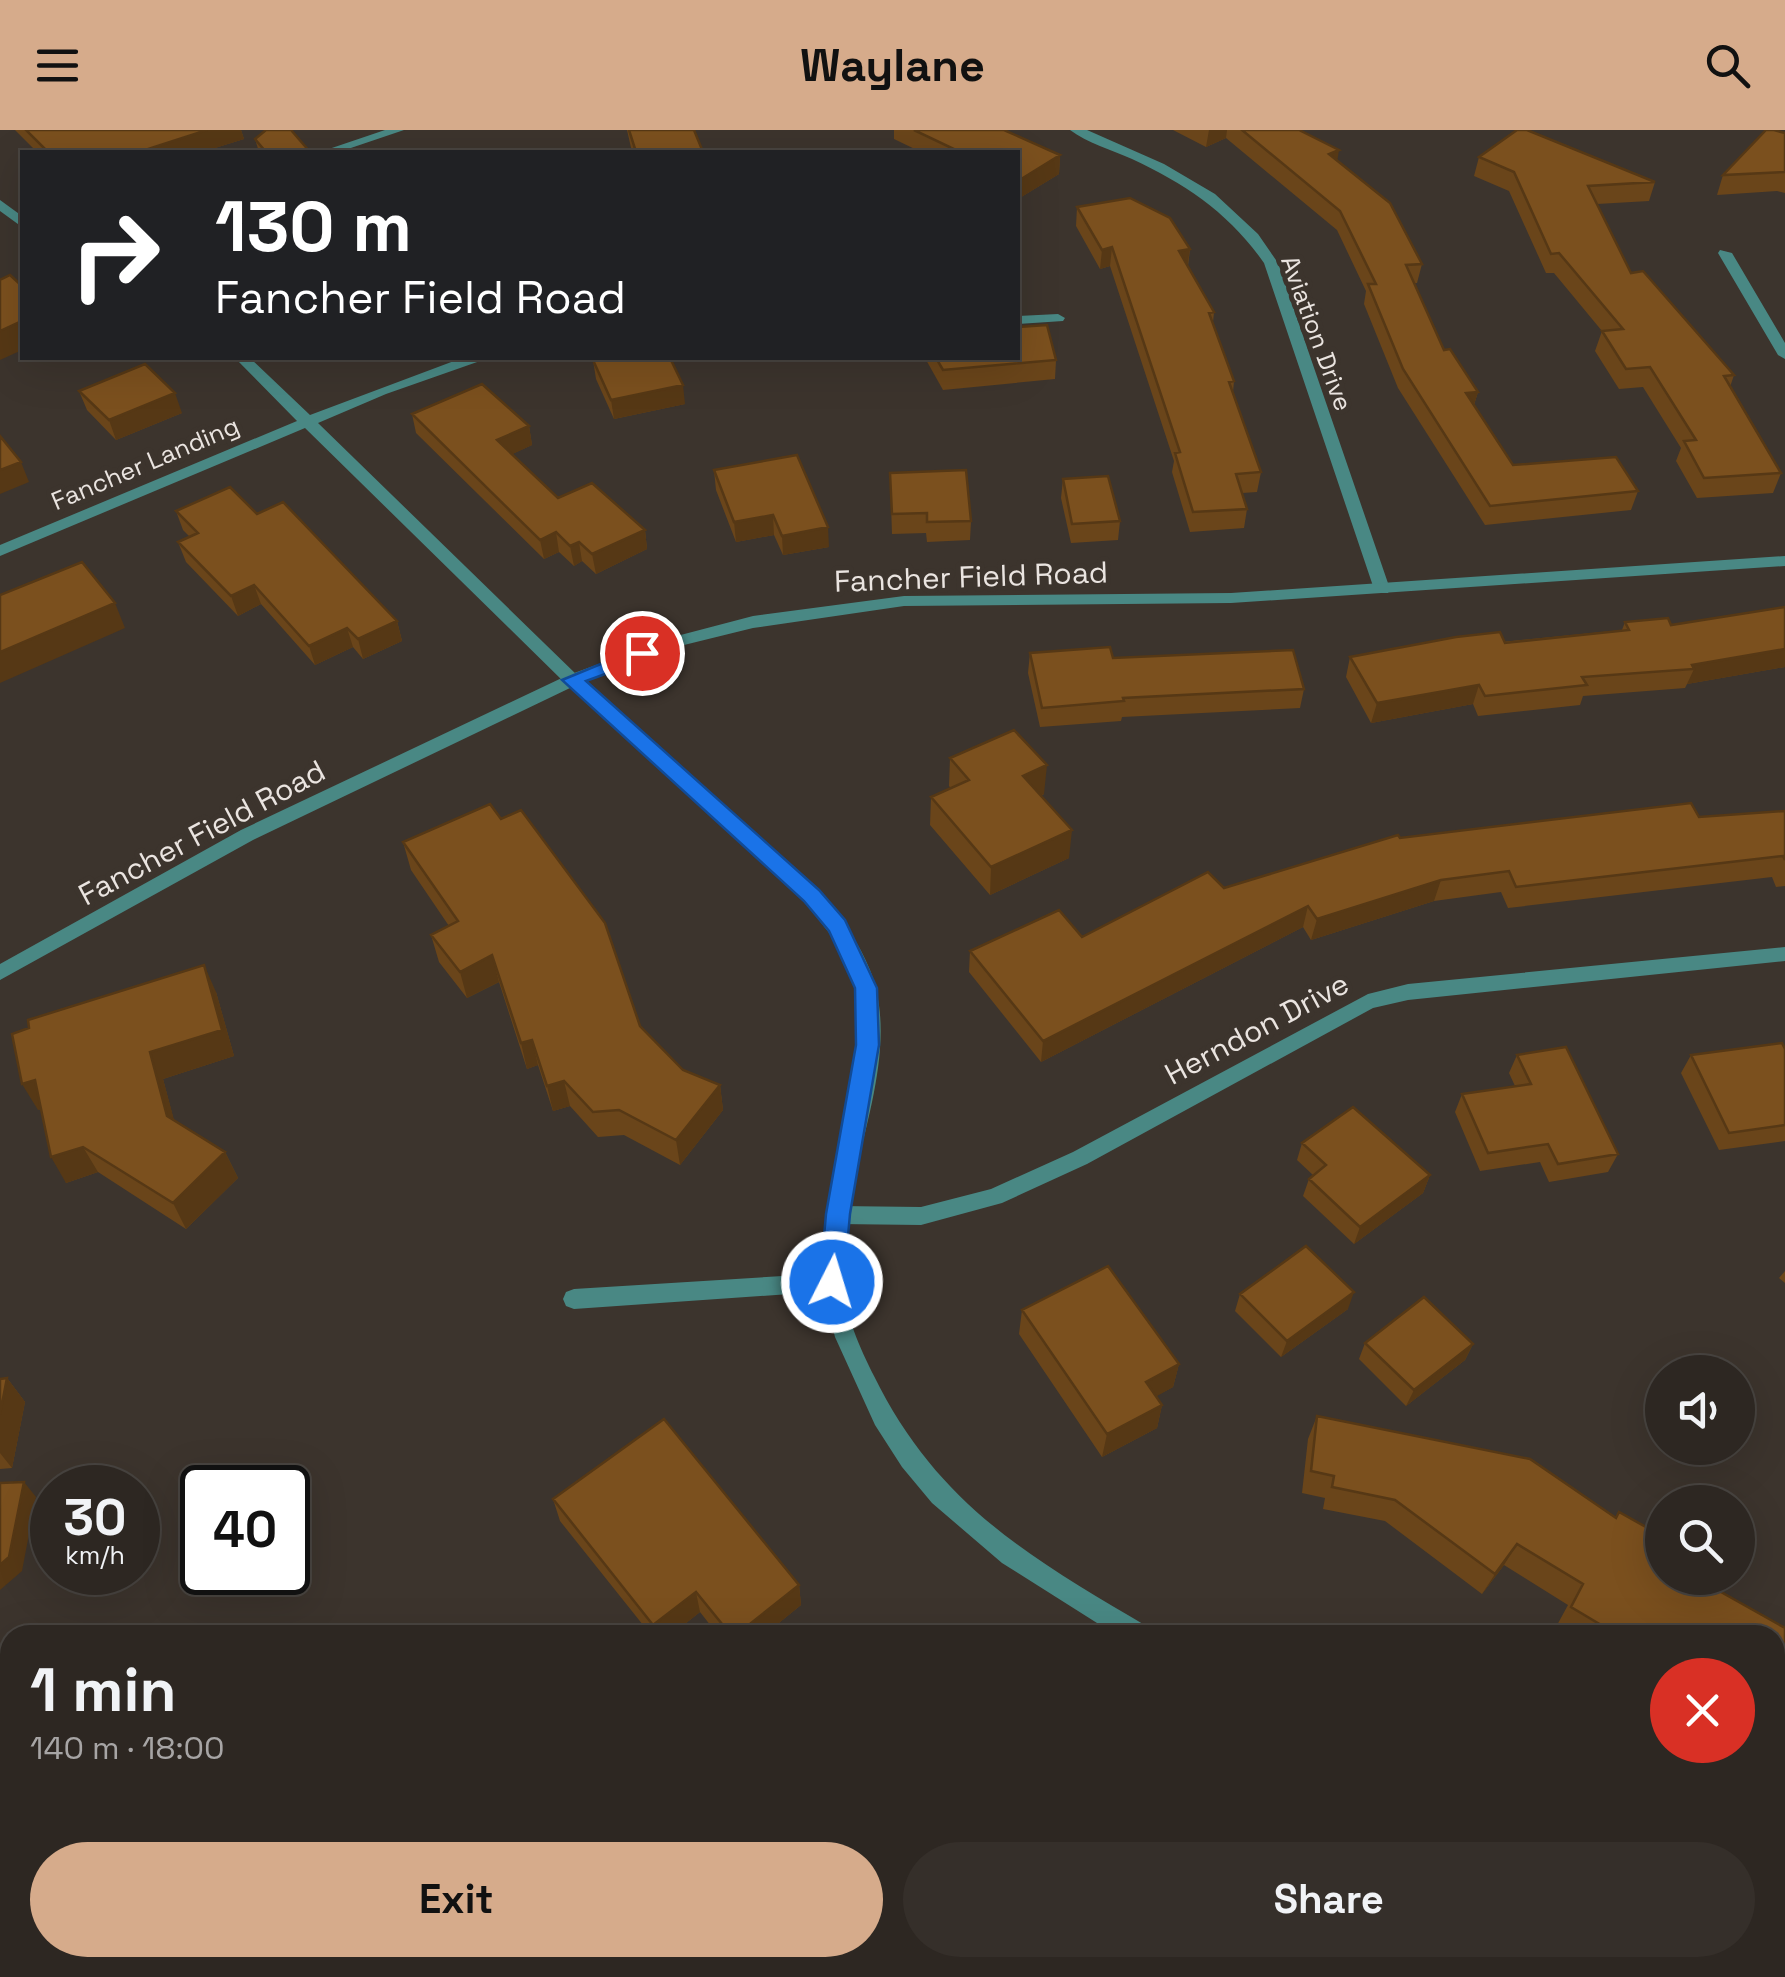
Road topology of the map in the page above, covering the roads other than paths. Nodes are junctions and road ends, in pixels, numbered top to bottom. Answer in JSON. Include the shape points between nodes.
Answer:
{"nodes":[{"id":1,"x":398,"y":130,"type":"edge"},
{"id":2,"x":1076,"y":130,"type":"edge"},
{"id":3,"x":333,"y":150,"type":"edge"},
{"id":4,"x":0,"y":204,"type":"edge"},
{"id":5,"x":20,"y":221,"type":"edge"},
{"id":6,"x":1725,"y":253,"type":"dead end"},
{"id":7,"x":1058,"y":318,"type":"dead end"},
{"id":8,"x":1020,"y":320,"type":"edge"},
{"id":9,"x":1785,"y":355,"type":"edge"},
{"id":10,"x":244,"y":360,"type":"edge"},
{"id":11,"x":470,"y":360,"type":"edge"},
{"id":12,"x":310,"y":422,"type":"junction"},
{"id":13,"x":0,"y":551,"type":"edge"},
{"id":14,"x":1785,"y":562,"type":"edge"},
{"id":15,"x":1382,"y":589,"type":"junction"},
{"id":16,"x":572,"y":680,"type":"junction"},
{"id":17,"x":1785,"y":954,"type":"edge"},
{"id":18,"x":0,"y":973,"type":"edge"},
{"id":19,"x":838,"y":1214,"type":"junction"},
{"id":20,"x":832,"y":1282,"type":"junction"},
{"id":21,"x":574,"y":1298,"type":"dead end"},
{"id":22,"x":1123,"y":1625,"type":"edge"}],
"edges":[{"from":1,"to":3,"type":"street"},
{"from":2,"to":15,"type":"street","name":"Aviation Drive","via":[[1184,178],[1254,234],[1271,262]]},
{"from":4,"to":5,"type":"street"},
{"from":6,"to":9,"type":"street"},
{"from":7,"to":8,"type":"street"},
{"from":10,"to":12,"type":"street"},
{"from":11,"to":12,"type":"street","name":"Fancher Landing"},
{"from":12,"to":13,"type":"street","name":"Fancher Landing"},
{"from":12,"to":16,"type":"street"},
{"from":14,"to":15,"type":"street","name":"Fancher Field Road"},
{"from":15,"to":16,"type":"street","name":"Fancher Field Road","via":[[1192,600],[922,600],[828,609],[679,641]]},
{"from":16,"to":18,"type":"street","name":"Fancher Field Road","via":[[247,836]]},
{"from":16,"to":19,"type":"street","via":[[811,896],[855,958],[866,988],[868,1045]]},
{"from":17,"to":19,"type":"street","name":"Herndon Drive","via":[[1408,992],[1368,1002],[995,1198],[921,1216]]},
{"from":19,"to":20,"type":"street"},
{"from":20,"to":21,"type":"street"},
{"from":20,"to":22,"type":"street","via":[[877,1412],[929,1486],[978,1534]]}]}
